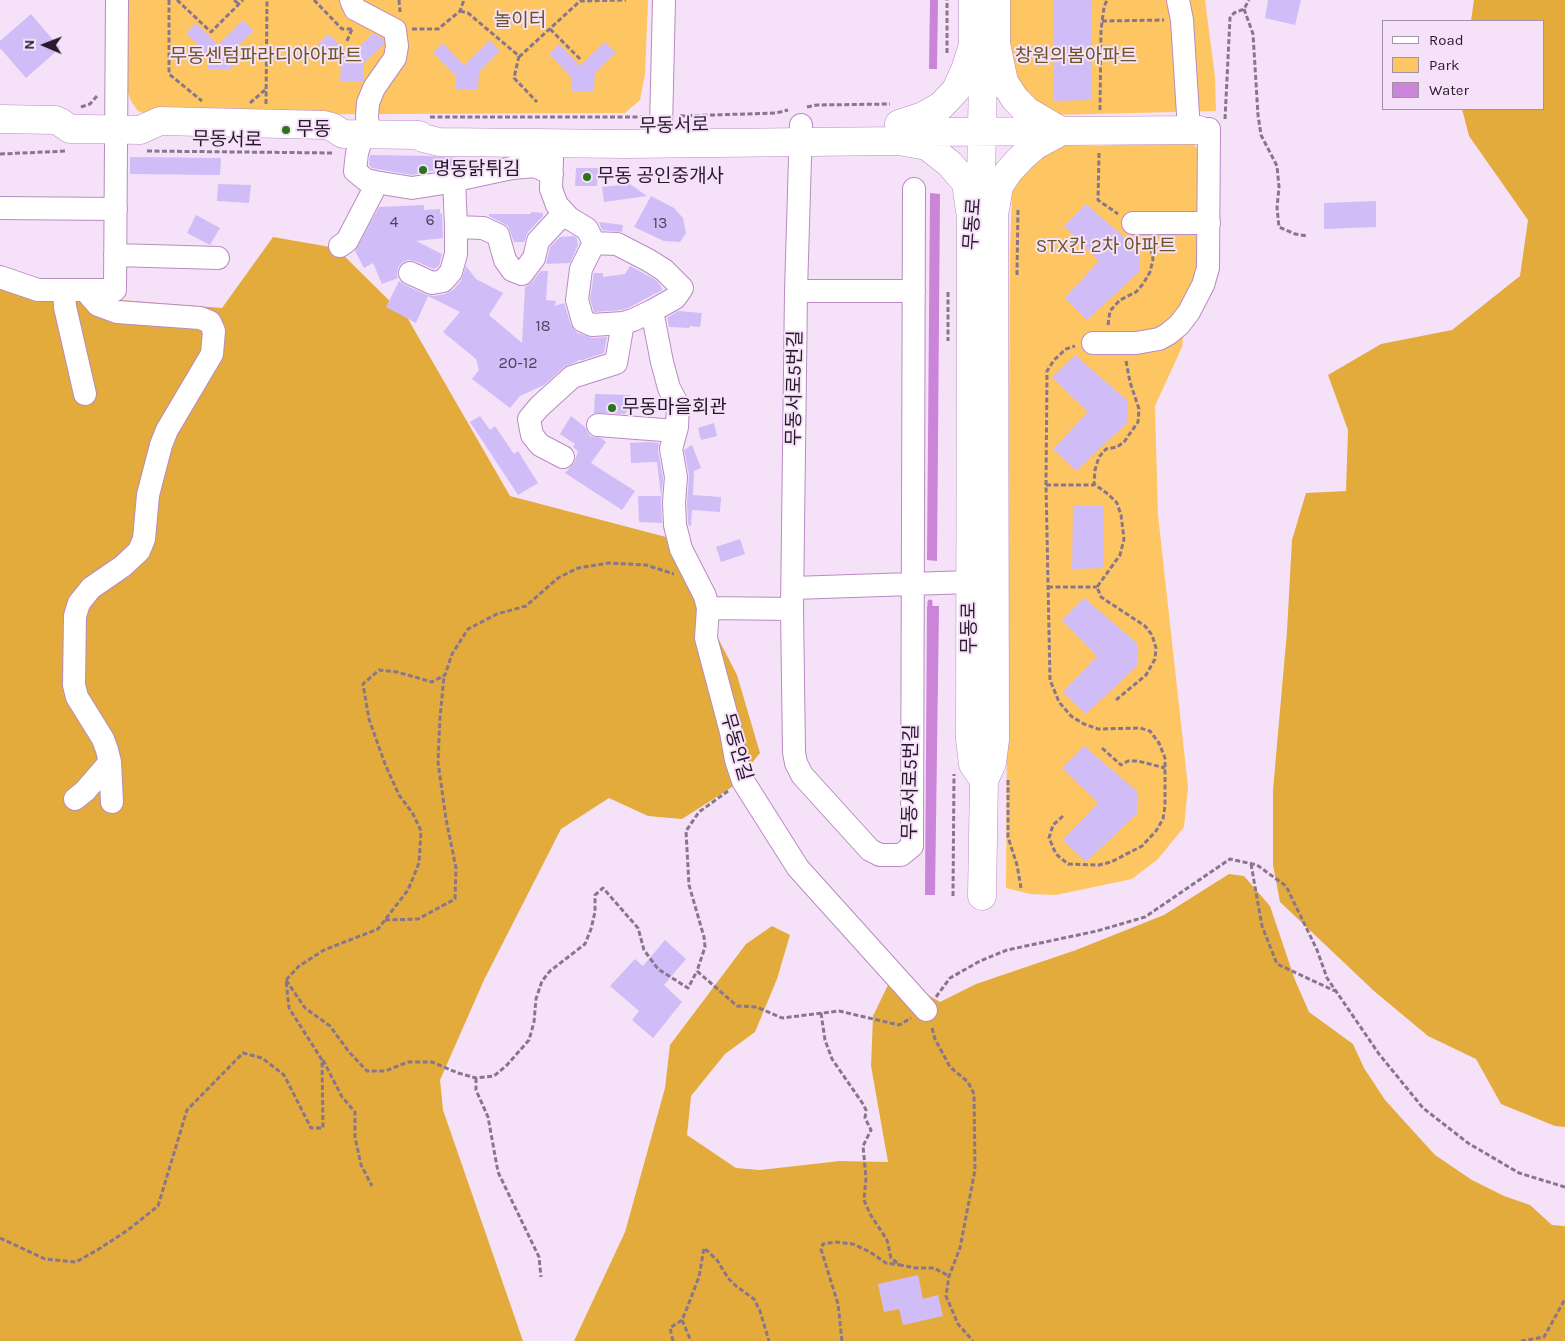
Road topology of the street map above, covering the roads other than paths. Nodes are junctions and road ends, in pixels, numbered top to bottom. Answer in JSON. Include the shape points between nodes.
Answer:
{"nodes":[{"id":1,"x":117,"y":0,"type":"edge"},
{"id":2,"x":351,"y":0,"type":"edge"},
{"id":3,"x":664,"y":0,"type":"edge"},
{"id":4,"x":973,"y":0,"type":"edge"},
{"id":5,"x":996,"y":0,"type":"edge"},
{"id":6,"x":1180,"y":10,"type":"edge"},
{"id":7,"x":985,"y":45,"type":"junction"},
{"id":8,"x":0,"y":119,"type":"edge"},
{"id":9,"x":663,"y":120,"type":"junction"},
{"id":10,"x":800,"y":121,"type":"junction"},
{"id":11,"x":898,"y":123,"type":"junction"},
{"id":12,"x":424,"y":126,"type":"junction"},
{"id":13,"x":73,"y":129,"type":"junction"},
{"id":14,"x":1199,"y":130,"type":"junction"},
{"id":15,"x":981,"y":131,"type":"junction"},
{"id":16,"x":1062,"y":132,"type":"junction"},
{"id":17,"x":0,"y":136,"type":"edge"},
{"id":18,"x":135,"y":137,"type":"junction"},
{"id":19,"x":353,"y":139,"type":"junction"},
{"id":20,"x":552,"y":143,"type":"junction"},
{"id":21,"x":552,"y":174,"type":"junction"},
{"id":22,"x":454,"y":180,"type":"junction"},
{"id":23,"x":375,"y":182,"type":"junction"},
{"id":24,"x":914,"y":189,"type":"dead end"},
{"id":25,"x":0,"y":208,"type":"edge"},
{"id":26,"x":116,"y":209,"type":"junction"},
{"id":27,"x":564,"y":213,"type":"junction"},
{"id":28,"x":983,"y":218,"type":"junction"},
{"id":29,"x":1133,"y":223,"type":"road end"},
{"id":30,"x":1209,"y":223,"type":"junction"},
{"id":31,"x":456,"y":227,"type":"junction"},
{"id":32,"x":594,"y":243,"type":"junction"},
{"id":33,"x":340,"y":246,"type":"dead end"},
{"id":34,"x":115,"y":255,"type":"junction"},
{"id":35,"x":218,"y":258,"type":"dead end"},
{"id":36,"x":410,"y":273,"type":"dead end"},
{"id":37,"x":0,"y":277,"type":"edge"},
{"id":38,"x":75,"y":290,"type":"junction"},
{"id":39,"x":796,"y":291,"type":"junction"},
{"id":40,"x":914,"y":292,"type":"junction"},
{"id":41,"x":652,"y":312,"type":"junction"},
{"id":42,"x":623,"y":323,"type":"junction"},
{"id":43,"x":1109,"y":343,"type":"road end"},
{"id":44,"x":85,"y":394,"type":"dead end"},
{"id":45,"x":598,"y":425,"type":"dead end"},
{"id":46,"x":676,"y":431,"type":"junction"},
{"id":47,"x":563,"y":457,"type":"dead end"},
{"id":48,"x":970,"y":582,"type":"junction"},
{"id":49,"x":913,"y":584,"type":"junction"},
{"id":50,"x":793,"y":598,"type":"junction"},
{"id":51,"x":708,"y":608,"type":"junction"},
{"id":52,"x":110,"y":762,"type":"junction"},
{"id":53,"x":984,"y":780,"type":"junction"},
{"id":54,"x":75,"y":799,"type":"dead end"},
{"id":55,"x":112,"y":802,"type":"dead end"},
{"id":56,"x":982,"y":896,"type":"dead end"},
{"id":57,"x":926,"y":1010,"type":"road end"}],
"edges":[{"from":1,"to":18,"type":"street"},
{"from":2,"to":19,"type":"street","via":[[355,8],[395,30],[398,46],[395,58],[374,88],[367,117]]},
{"from":3,"to":9,"type":"street"},
{"from":4,"to":7,"type":"main road"},
{"from":5,"to":7,"type":"main road"},
{"from":6,"to":14,"type":"street"},
{"from":7,"to":11,"type":"main road","via":[[942,106]]},
{"from":7,"to":15,"type":"main road","via":[[994,55],[983,76]]},
{"from":7,"to":16,"type":"main road","via":[[1015,99],[1041,121]]},
{"from":8,"to":13,"type":"main road","name":"무동서로","via":[[55,120]]},
{"from":9,"to":10,"type":"main road","name":"무동서로"},
{"from":9,"to":12,"type":"main road","name":"무동서로","via":[[438,126],[422,132]]},
{"from":10,"to":11,"type":"main road","name":"무동서로"},
{"from":10,"to":20,"type":"main road","name":"무동서로","via":[[636,144]]},
{"from":10,"to":39,"type":"street","name":"무동서로5번길"},
{"from":11,"to":15,"type":"main road","via":[[918,137],[929,132]]},
{"from":11,"to":28,"type":"main road","via":[[950,164],[966,183]]},
{"from":12,"to":19,"type":"main road","name":"무동서로"},
{"from":12,"to":20,"type":"main road","name":"무동서로","via":[[423,138],[439,142]]},
{"from":13,"to":17,"type":"main road","name":"무동서로","via":[[54,137]]},
{"from":13,"to":18,"type":"main road","name":"무동서로"},
{"from":14,"to":16,"type":"main road"},
{"from":14,"to":30,"type":"street"},
{"from":15,"to":16,"type":"main road"},
{"from":15,"to":28,"type":"main road","name":"무동로","via":[[981,180],[988,190]]},
{"from":16,"to":28,"type":"main road","via":[[1036,145],[1009,171]]},
{"from":18,"to":19,"type":"main road","name":"무동서로","via":[[146,134],[160,139],[324,142]]},
{"from":18,"to":26,"type":"street"},
{"from":19,"to":23,"type":"street","via":[[357,153],[355,171],[366,180]]},
{"from":20,"to":21,"type":"street"},
{"from":21,"to":22,"type":"street","via":[[535,166]]},
{"from":21,"to":27,"type":"street","via":[[551,189]]},
{"from":22,"to":23,"type":"street","via":[[412,188]]},
{"from":22,"to":31,"type":"street"},
{"from":23,"to":33,"type":"street","via":[[361,214]]},
{"from":24,"to":40,"type":"street","name":"무동서로5번길"},
{"from":25,"to":26,"type":"street"},
{"from":26,"to":34,"type":"street"},
{"from":27,"to":31,"type":"street","via":[[538,241],[534,258],[522,274],[512,270],[505,260],[498,235],[483,228]]},
{"from":27,"to":32,"type":"street","via":[[587,229]]},
{"from":28,"to":48,"type":"main road","name":"무동로"},
{"from":28,"to":53,"type":"main road","name":"무동로","via":[[995,740],[992,764]]},
{"from":29,"to":30,"type":"street"},
{"from":30,"to":43,"type":"street","via":[[1208,268],[1203,285],[1179,325],[1159,340]]},
{"from":31,"to":36,"type":"street","via":[[456,254],[443,281],[432,283]]},
{"from":32,"to":41,"type":"street","via":[[617,244],[664,270],[682,288],[676,298]]},
{"from":32,"to":42,"type":"street","via":[[581,269],[577,300],[583,322],[592,325]]},
{"from":34,"to":35,"type":"street"},
{"from":34,"to":38,"type":"street","via":[[115,290]]},
{"from":37,"to":38,"type":"street","via":[[38,290]]},
{"from":38,"to":44,"type":"street","via":[[65,307]]},
{"from":38,"to":52,"type":"street","via":[[98,305],[117,312],[200,318],[210,322],[214,331],[212,354],[161,445],[148,495],[144,539],[139,551],[92,588],[79,603],[75,616],[74,685],[103,739]]},
{"from":39,"to":40,"type":"street"},
{"from":39,"to":50,"type":"street","name":"무동서로5번길"},
{"from":40,"to":49,"type":"street","name":"무동서로5번길"},
{"from":41,"to":42,"type":"street"},
{"from":41,"to":46,"type":"street","name":"무동안길","via":[[669,388],[678,405]]},
{"from":42,"to":47,"type":"street","via":[[616,363],[572,377],[529,419],[532,435],[540,445]]},
{"from":45,"to":46,"type":"street"},
{"from":46,"to":51,"type":"street","name":"무동안길","via":[[672,449],[676,477],[675,525],[681,549]]},
{"from":48,"to":49,"type":"street"},
{"from":48,"to":53,"type":"main road","name":"무동로","via":[[970,739],[973,764]]},
{"from":49,"to":50,"type":"street"},
{"from":49,"to":50,"type":"street","name":"무동서로5번길","via":[[912,846],[901,855],[870,850],[802,775],[796,763]]},
{"from":50,"to":51,"type":"street"},
{"from":51,"to":57,"type":"street","name":"무동안길","via":[[706,638],[743,781],[798,868]]},
{"from":52,"to":54,"type":"street"},
{"from":52,"to":55,"type":"street"},
{"from":53,"to":56,"type":"main road","name":"무동로"}]}
